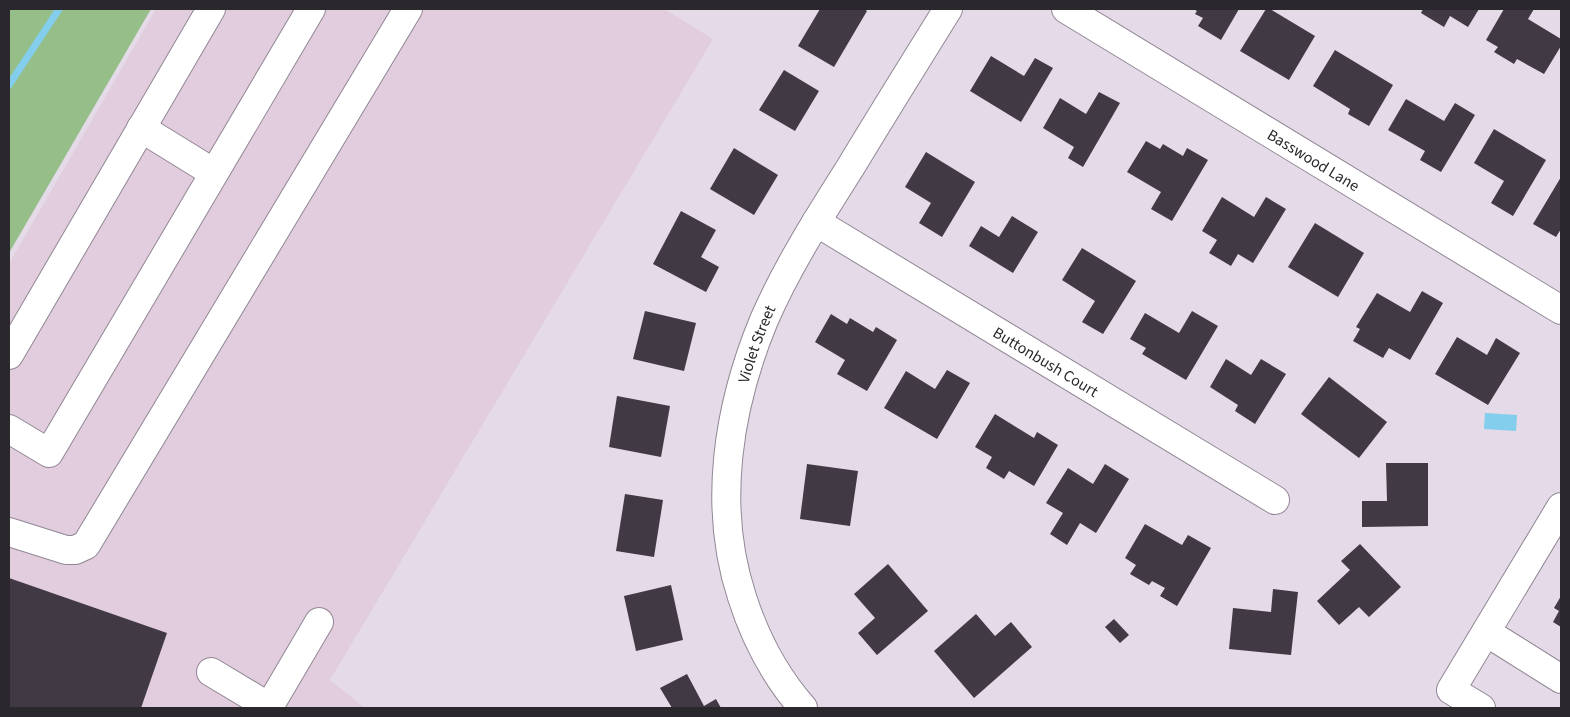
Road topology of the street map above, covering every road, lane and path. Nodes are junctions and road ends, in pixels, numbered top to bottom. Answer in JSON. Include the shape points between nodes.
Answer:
{"nodes":[{"id":1,"x":211,"y":9,"type":"edge"},
{"id":2,"x":311,"y":9,"type":"edge"},
{"id":3,"x":408,"y":9,"type":"edge"},
{"id":4,"x":948,"y":9,"type":"edge"},
{"id":5,"x":1066,"y":9,"type":"edge"},
{"id":6,"x":141,"y":128,"type":"junction"},
{"id":7,"x":214,"y":173,"type":"junction"},
{"id":8,"x":816,"y":222,"type":"junction"},
{"id":9,"x":1561,"y":310,"type":"edge"},
{"id":10,"x":9,"y":355,"type":"edge"},
{"id":11,"x":9,"y":429,"type":"edge"},
{"id":12,"x":1275,"y":500,"type":"dead end"},
{"id":13,"x":1561,"y":507,"type":"edge"},
{"id":14,"x":9,"y":532,"type":"edge"},
{"id":15,"x":319,"y":622,"type":"dead end"},
{"id":16,"x":1486,"y":632,"type":"junction"},
{"id":17,"x":211,"y":672,"type":"dead end"},
{"id":18,"x":1561,"y":679,"type":"edge"},
{"id":19,"x":270,"y":708,"type":"edge"},
{"id":20,"x":804,"y":708,"type":"edge"},
{"id":21,"x":1481,"y":708,"type":"edge"}],
"edges":[{"from":1,"to":6,"type":"street"},
{"from":2,"to":7,"type":"street"},
{"from":3,"to":14,"type":"street","via":[[86,545],[66,550]]},
{"from":4,"to":8,"type":"street","name":"Violet Street"},
{"from":5,"to":9,"type":"street","name":"Basswood Lane"},
{"from":6,"to":7,"type":"street"},
{"from":6,"to":10,"type":"street"},
{"from":7,"to":11,"type":"street","via":[[49,453]]},
{"from":8,"to":12,"type":"street","name":"Buttonbush Court"},
{"from":8,"to":20,"type":"street","name":"Violet Street","via":[[773,302],[747,366],[727,459],[729,543],[748,618],[767,658],[788,691]]},
{"from":13,"to":16,"type":"street"},
{"from":15,"to":19,"type":"street"},
{"from":16,"to":18,"type":"street"},
{"from":16,"to":21,"type":"street","via":[[1451,690]]},
{"from":17,"to":19,"type":"street"}]}
